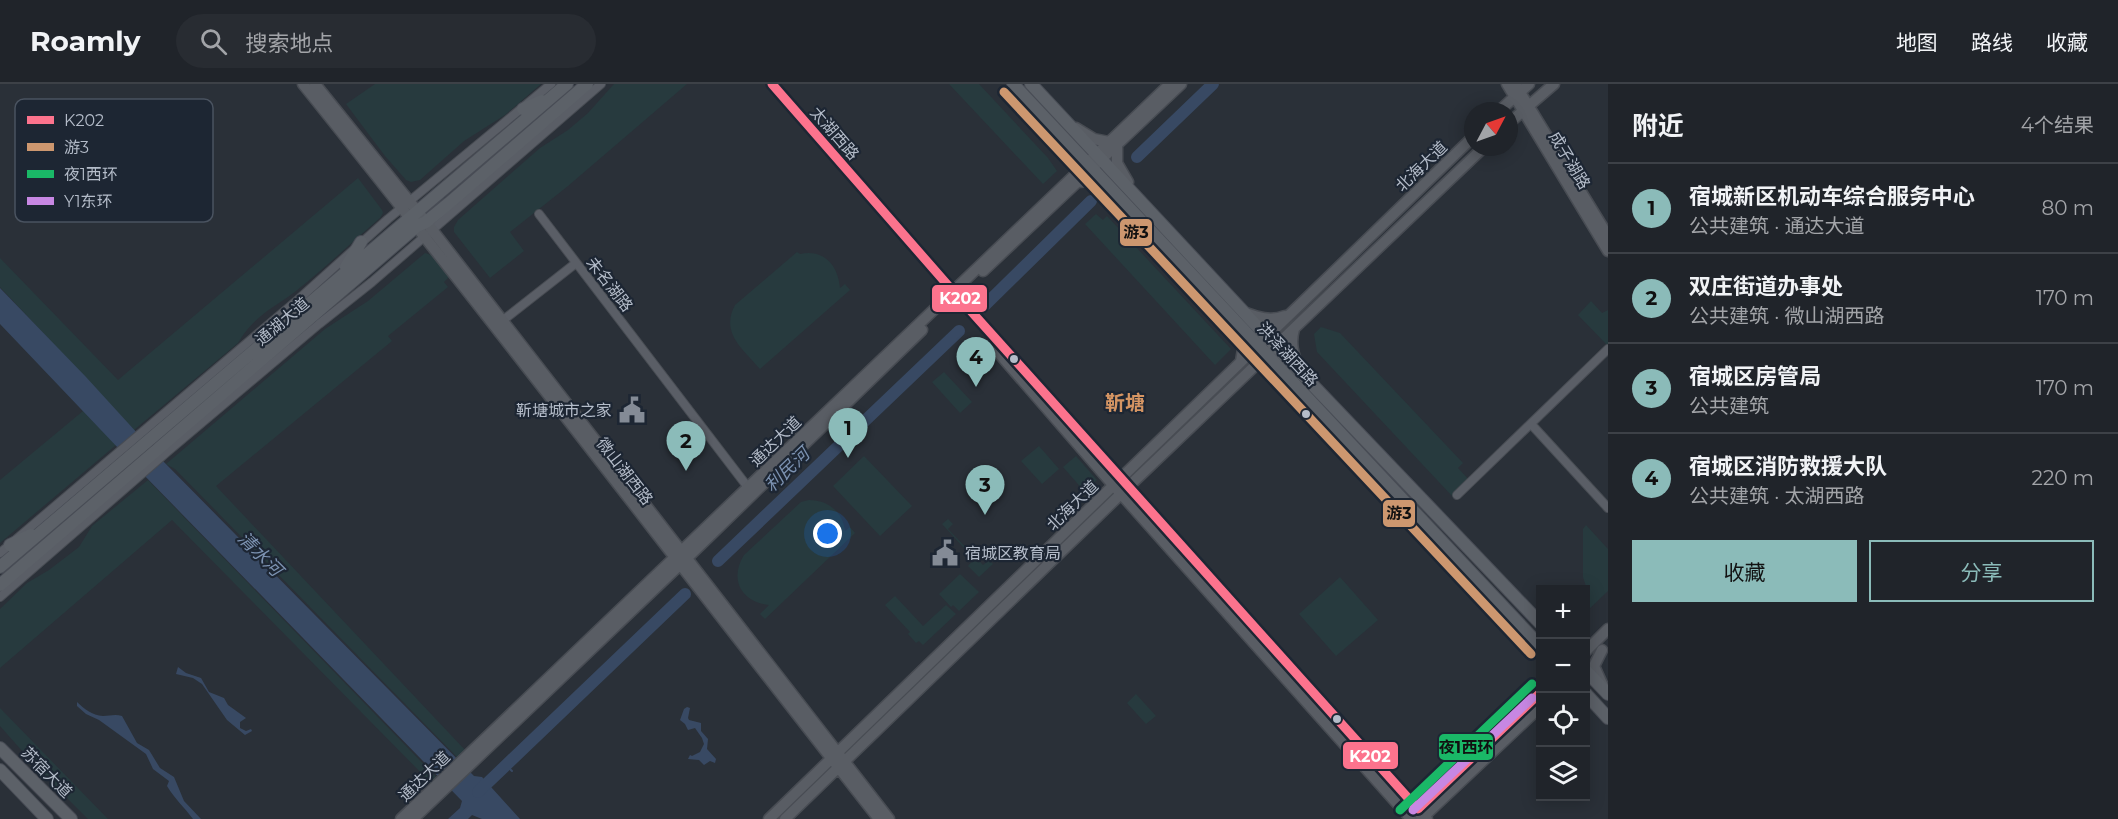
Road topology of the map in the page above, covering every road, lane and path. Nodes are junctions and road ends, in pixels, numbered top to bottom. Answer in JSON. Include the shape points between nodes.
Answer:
{"nodes":[{"id":1,"x":303,"y":84,"type":"edge"},
{"id":2,"x":315,"y":84,"type":"edge"},
{"id":3,"x":567,"y":84,"type":"edge"},
{"id":4,"x":587,"y":84,"type":"edge"},
{"id":5,"x":601,"y":84,"type":"edge"},
{"id":6,"x":763,"y":84,"type":"edge"},
{"id":7,"x":772,"y":84,"type":"edge"},
{"id":8,"x":1012,"y":84,"type":"edge"},
{"id":9,"x":1031,"y":84,"type":"edge"},
{"id":10,"x":1170,"y":84,"type":"edge"},
{"id":11,"x":1181,"y":84,"type":"edge"},
{"id":12,"x":1507,"y":84,"type":"edge"},
{"id":13,"x":1529,"y":84,"type":"edge"},
{"id":14,"x":1554,"y":84,"type":"edge"},
{"id":15,"x":552,"y":90,"type":"edge"},
{"id":16,"x":1516,"y":91,"type":"edge"},
{"id":17,"x":1525,"y":108,"type":"junction"},
{"id":18,"x":523,"y":109,"type":"joint"},
{"id":19,"x":1518,"y":115,"type":"edge"},
{"id":20,"x":1066,"y":122,"type":"junction"},
{"id":21,"x":1113,"y":144,"type":"junction"},
{"id":22,"x":1464,"y":146,"type":"edge"},
{"id":23,"x":1475,"y":156,"type":"edge"},
{"id":24,"x":500,"y":160,"type":"junction"},
{"id":25,"x":1089,"y":166,"type":"junction"},
{"id":26,"x":483,"y":188,"type":"junction"},
{"id":27,"x":1112,"y":189,"type":"junction"},
{"id":28,"x":1139,"y":200,"type":"junction"},
{"id":29,"x":539,"y":214,"type":"dead end"},
{"id":30,"x":417,"y":219,"type":"junction"},
{"id":31,"x":1608,"y":236,"type":"edge"},
{"id":32,"x":361,"y":242,"type":"junction"},
{"id":33,"x":1608,"y":251,"type":"edge"},
{"id":34,"x":576,"y":263,"type":"junction"},
{"id":35,"x":338,"y":279,"type":"junction"},
{"id":36,"x":952,"y":295,"type":"junction"},
{"id":37,"x":1307,"y":297,"type":"junction"},
{"id":38,"x":1317,"y":307,"type":"junction"},
{"id":39,"x":1235,"y":309,"type":"junction"},
{"id":40,"x":1288,"y":315,"type":"junction"},
{"id":41,"x":502,"y":321,"type":"junction"},
{"id":42,"x":319,"y":324,"type":"junction"},
{"id":43,"x":1239,"y":327,"type":"junction"},
{"id":44,"x":1294,"y":329,"type":"junction"},
{"id":45,"x":289,"y":337,"type":"junction"},
{"id":46,"x":1262,"y":341,"type":"junction"},
{"id":47,"x":1276,"y":346,"type":"junction"},
{"id":48,"x":1608,"y":350,"type":"edge"},
{"id":49,"x":1266,"y":355,"type":"junction"},
{"id":50,"x":1241,"y":361,"type":"junction"},
{"id":51,"x":1253,"y":368,"type":"junction"},
{"id":52,"x":1278,"y":368,"type":"junction"},
{"id":53,"x":1300,"y":371,"type":"junction"},
{"id":54,"x":1222,"y":380,"type":"junction"},
{"id":55,"x":1309,"y":381,"type":"junction"},
{"id":56,"x":1231,"y":389,"type":"junction"},
{"id":57,"x":1301,"y":392,"type":"junction"},
{"id":58,"x":1531,"y":424,"type":"junction"},
{"id":59,"x":156,"y":441,"type":"junction"},
{"id":60,"x":1121,"y":487,"type":"junction"},
{"id":61,"x":751,"y":490,"type":"junction"},
{"id":62,"x":102,"y":495,"type":"junction"},
{"id":63,"x":1457,"y":495,"type":"dead end"},
{"id":64,"x":1608,"y":508,"type":"edge"},
{"id":65,"x":1086,"y":520,"type":"junction"},
{"id":66,"x":45,"y":529,"type":"junction"},
{"id":67,"x":5,"y":549,"type":"edge"},
{"id":68,"x":680,"y":559,"type":"junction"},
{"id":69,"x":0,"y":567,"type":"edge"},
{"id":70,"x":0,"y":585,"type":"edge"},
{"id":71,"x":0,"y":597,"type":"edge"},
{"id":72,"x":1536,"y":619,"type":"edge"},
{"id":73,"x":1607,"y":630,"type":"edge"},
{"id":74,"x":1536,"y":639,"type":"edge"},
{"id":75,"x":1590,"y":641,"type":"edge"},
{"id":76,"x":1590,"y":647,"type":"edge"},
{"id":77,"x":1605,"y":647,"type":"edge"},
{"id":78,"x":1590,"y":662,"type":"edge"},
{"id":79,"x":1590,"y":675,"type":"edge"},
{"id":80,"x":1608,"y":694,"type":"edge"},
{"id":81,"x":1536,"y":697,"type":"edge"},
{"id":82,"x":1590,"y":698,"type":"edge"},
{"id":83,"x":1606,"y":710,"type":"edge"},
{"id":84,"x":1536,"y":711,"type":"edge"},
{"id":85,"x":870,"y":722,"type":"junction"},
{"id":86,"x":878,"y":731,"type":"junction"},
{"id":87,"x":0,"y":748,"type":"edge"},
{"id":88,"x":835,"y":756,"type":"junction"},
{"id":89,"x":842,"y":766,"type":"junction"},
{"id":90,"x":0,"y":770,"type":"edge"},
{"id":91,"x":437,"y":790,"type":"junction"},
{"id":92,"x":67,"y":814,"type":"edge"},
{"id":93,"x":1417,"y":817,"type":"edge"},
{"id":94,"x":47,"y":819,"type":"edge"},
{"id":95,"x":52,"y":819,"type":"edge"},
{"id":96,"x":401,"y":819,"type":"edge"},
{"id":97,"x":413,"y":819,"type":"edge"},
{"id":98,"x":769,"y":819,"type":"edge"},
{"id":99,"x":785,"y":819,"type":"edge"},
{"id":100,"x":879,"y":819,"type":"edge"},
{"id":101,"x":889,"y":819,"type":"edge"}],
"edges":[{"from":1,"to":30,"type":"street","name":"微山湖西路"},
{"from":2,"to":30,"type":"street","name":"微山湖西路"},
{"from":3,"to":15,"type":"main road","name":"通湖大道"},
{"from":4,"to":24,"type":"main road","name":"通湖大道"},
{"from":5,"to":26,"type":"street"},
{"from":6,"to":36,"type":"street","name":"太湖西路"},
{"from":7,"to":36,"type":"street","name":"太湖西路"},
{"from":8,"to":25,"type":"main road","name":"洪泽湖西路"},
{"from":9,"to":20,"type":"main road","name":"洪泽湖西路"},
{"from":10,"to":21,"type":"street","name":"通达大道"},
{"from":11,"to":21,"type":"street","name":"通达大道"},
{"from":12,"to":16,"type":"street","name":"成子湖路"},
{"from":13,"to":16,"type":"street"},
{"from":14,"to":17,"type":"street"},
{"from":15,"to":18,"type":"main road"},
{"from":15,"to":30,"type":"main road","name":"通湖大道"},
{"from":16,"to":17,"type":"street","name":"成子湖路"},
{"from":17,"to":19,"type":"street"},
{"from":17,"to":31,"type":"street","name":"成子湖路"},
{"from":17,"to":33,"type":"street","name":"成子湖路"},
{"from":18,"to":30,"type":"street"},
{"from":20,"to":21,"type":"street","via":[[1094,139]]},
{"from":20,"to":25,"type":"main road","name":"洪泽湖西路"},
{"from":21,"to":25,"type":"street","name":"通达大道"},
{"from":21,"to":28,"type":"street","via":[[1117,163]]},
{"from":22,"to":37,"type":"street","name":"北海大道"},
{"from":23,"to":38,"type":"street","name":"北海大道"},
{"from":24,"to":26,"type":"main road"},
{"from":24,"to":30,"type":"main road","name":"通湖大道"},
{"from":25,"to":27,"type":"main road","name":"洪泽湖西路"},
{"from":25,"to":27,"type":"street","via":[[1092,181]]},
{"from":25,"to":28,"type":"main road","name":"洪泽湖西路"},
{"from":25,"to":36,"type":"street","name":"通达大道"},
{"from":26,"to":30,"type":"street"},
{"from":27,"to":39,"type":"main road","name":"洪泽湖西路"},
{"from":28,"to":39,"type":"main road","name":"洪泽湖西路"},
{"from":29,"to":34,"type":"street","name":"未名湖路"},
{"from":30,"to":32,"type":"street"},
{"from":30,"to":35,"type":"main road","name":"通湖大道"},
{"from":30,"to":41,"type":"street","name":"微山湖西路"},
{"from":30,"to":42,"type":"street","via":[[372,282]]},
{"from":30,"to":45,"type":"main road","name":"通湖大道"},
{"from":30,"to":68,"type":"street","name":"微山湖西路"},
{"from":32,"to":35,"type":"main road"},
{"from":32,"to":59,"type":"street"},
{"from":34,"to":41,"type":"street"},
{"from":34,"to":61,"type":"street","name":"未名湖路"},
{"from":35,"to":59,"type":"main road","name":"通湖大道"},
{"from":36,"to":60,"type":"street","name":"太湖西路"},
{"from":36,"to":61,"type":"street","name":"通达大道"},
{"from":37,"to":38,"type":"street","via":[[1308,306]]},
{"from":37,"to":40,"type":"street","name":"北海大道"},
{"from":38,"to":44,"type":"street","name":"北海大道"},
{"from":39,"to":40,"type":"street","via":[[1265,319]]},
{"from":39,"to":43,"type":"main road","name":"洪泽湖西路"},
{"from":39,"to":46,"type":"main road","name":"洪泽湖西路"},
{"from":40,"to":46,"type":"street","name":"北海大道"},
{"from":41,"to":68,"type":"street","name":"微山湖西路"},
{"from":42,"to":45,"type":"main road"},
{"from":42,"to":59,"type":"street"},
{"from":43,"to":46,"type":"main road","name":"洪泽湖西路"},
{"from":43,"to":50,"type":"street","via":[[1244,344]]},
{"from":44,"to":47,"type":"street","name":"北海大道"},
{"from":44,"to":53,"type":"street","via":[[1292,347]]},
{"from":45,"to":59,"type":"main road","name":"通湖大道"},
{"from":46,"to":47,"type":"main road","name":"洪泽湖西路"},
{"from":46,"to":49,"type":"main road","name":"洪泽湖西路"},
{"from":46,"to":50,"type":"street","name":"北海大道"},
{"from":47,"to":49,"type":"street","name":"北海大道"},
{"from":47,"to":53,"type":"main road","name":"洪泽湖西路"},
{"from":48,"to":58,"type":"street"},
{"from":49,"to":51,"type":"street","name":"北海大道"},
{"from":49,"to":52,"type":"main road","name":"洪泽湖西路"},
{"from":50,"to":54,"type":"street","name":"北海大道"},
{"from":51,"to":52,"type":"street"},
{"from":51,"to":56,"type":"street","name":"北海大道"},
{"from":52,"to":57,"type":"main road","name":"洪泽湖西路"},
{"from":53,"to":55,"type":"main road","name":"洪泽湖西路"},
{"from":54,"to":56,"type":"street"},
{"from":54,"to":60,"type":"street","name":"北海大道"},
{"from":55,"to":57,"type":"main road","via":[[1302,382]]},
{"from":55,"to":72,"type":"main road","name":"洪泽湖西路"},
{"from":56,"to":60,"type":"street","name":"北海大道"},
{"from":57,"to":74,"type":"main road","name":"洪泽湖西路"},
{"from":58,"to":63,"type":"street"},
{"from":58,"to":64,"type":"street"},
{"from":59,"to":62,"type":"main road","name":"通湖大道"},
{"from":59,"to":67,"type":"street","via":[[110,460]]},
{"from":60,"to":65,"type":"street","name":"北海大道"},
{"from":60,"to":93,"type":"street","name":"太湖西路"},
{"from":61,"to":68,"type":"street","name":"通达大道"},
{"from":62,"to":66,"type":"main road","name":"通湖大道"},
{"from":62,"to":70,"type":"main road","name":"通湖大道"},
{"from":62,"to":71,"type":"street"},
{"from":65,"to":85,"type":"street","name":"北海大道"},
{"from":65,"to":86,"type":"street","name":"北海大道"},
{"from":66,"to":67,"type":"main road"},
{"from":66,"to":69,"type":"main road","name":"通湖大道"},
{"from":68,"to":88,"type":"street","name":"微山湖西路"},
{"from":68,"to":91,"type":"street","name":"通达大道"},
{"from":73,"to":75,"type":"street"},
{"from":73,"to":76,"type":"street"},
{"from":77,"to":78,"type":"street"},
{"from":77,"to":80,"type":"street","via":[[1594,666]]},
{"from":79,"to":80,"type":"main road"},
{"from":81,"to":93,"type":"street"},
{"from":82,"to":83,"type":"main road"},
{"from":84,"to":93,"type":"street"},
{"from":85,"to":86,"type":"street"},
{"from":85,"to":88,"type":"street","name":"北海大道"},
{"from":86,"to":89,"type":"street","name":"北海大道"},
{"from":87,"to":92,"type":"main road","name":"苏宿大道"},
{"from":88,"to":89,"type":"street","name":"微山湖西路"},
{"from":88,"to":98,"type":"street","name":"北海大道"},
{"from":89,"to":99,"type":"street","name":"北海大道"},
{"from":89,"to":100,"type":"street","name":"微山湖西路"},
{"from":89,"to":101,"type":"street","name":"微山湖西路"},
{"from":90,"to":94,"type":"main road","name":"苏宿大道"},
{"from":91,"to":96,"type":"street","name":"通达大道"},
{"from":91,"to":97,"type":"street","name":"通达大道"},
{"from":92,"to":95,"type":"street"}]}
